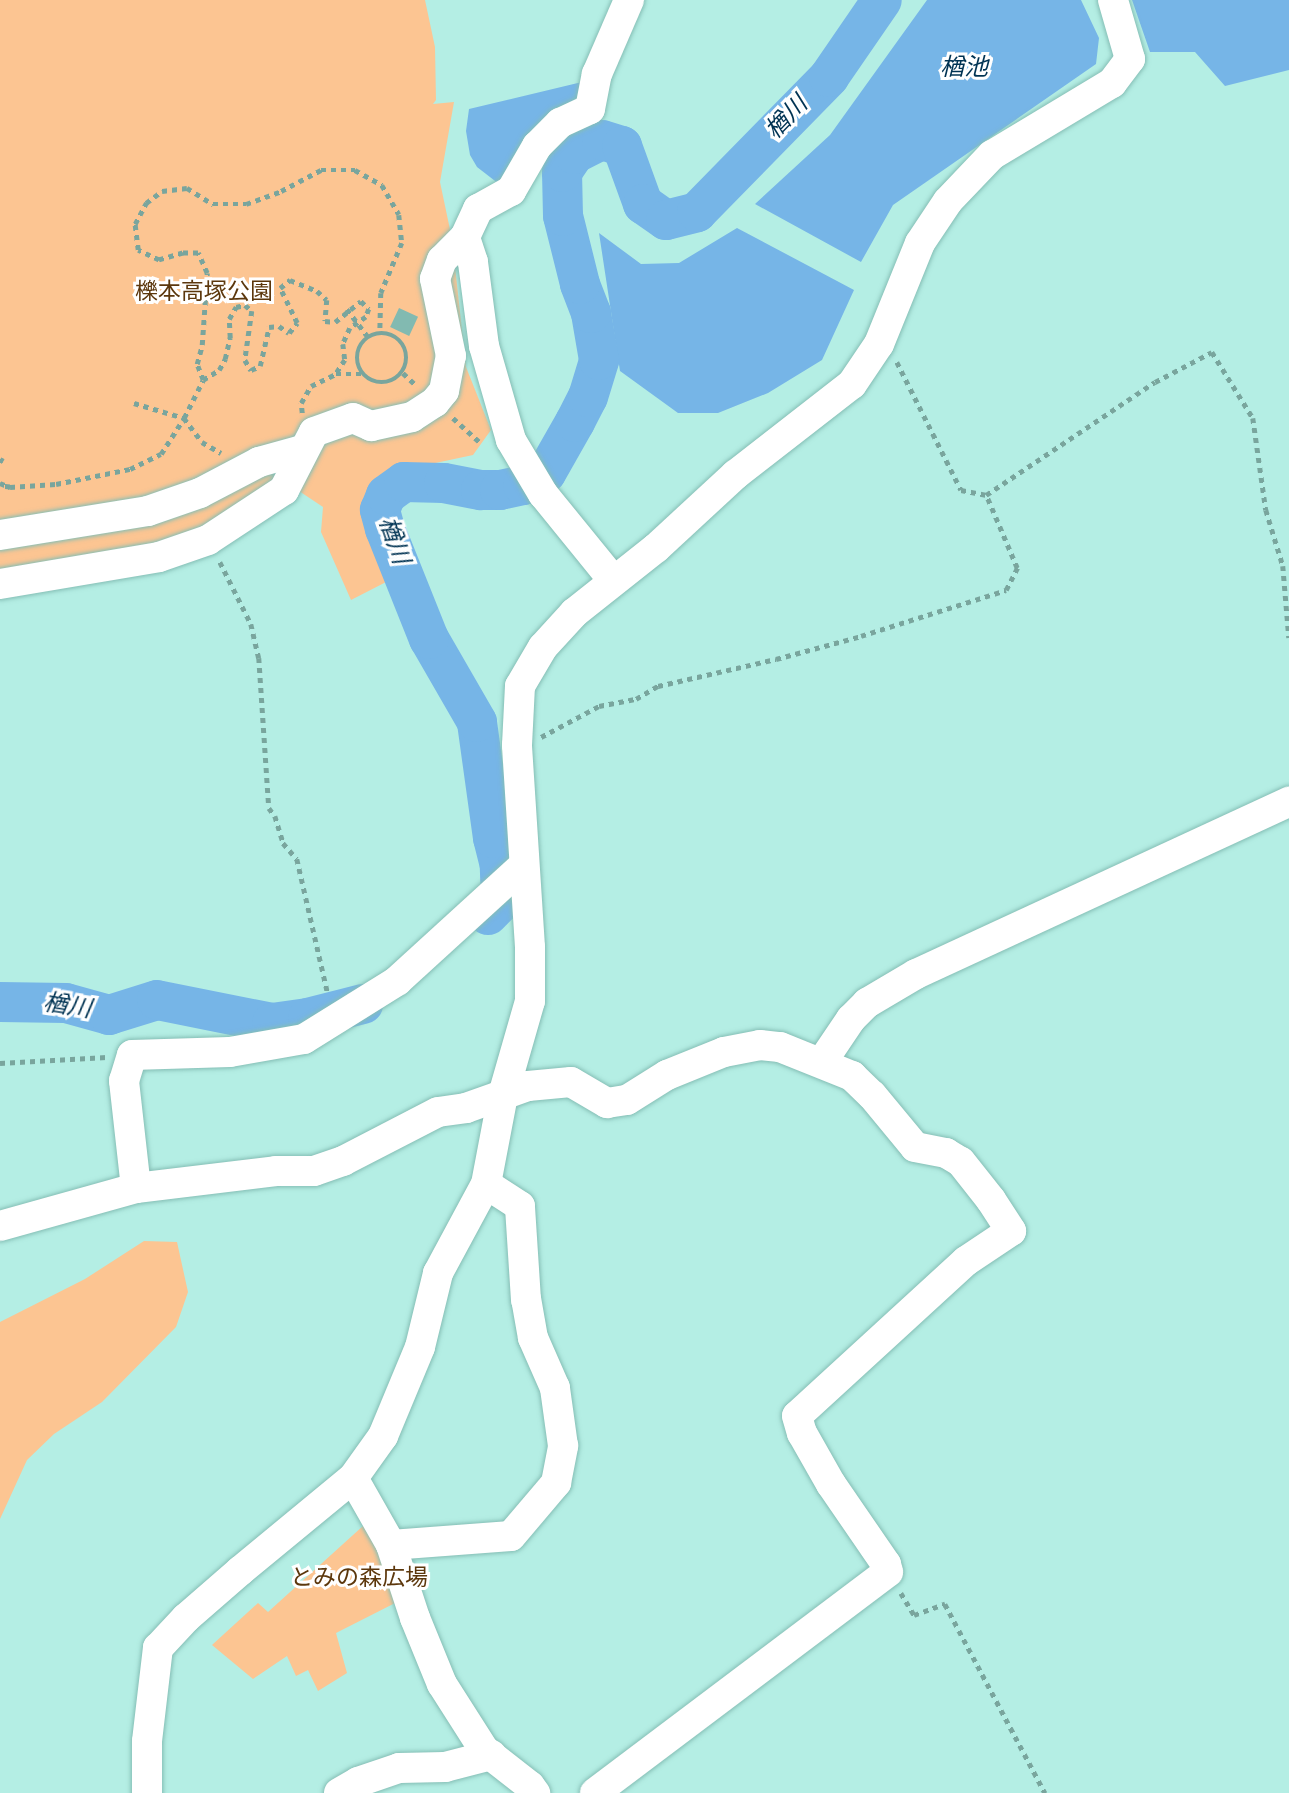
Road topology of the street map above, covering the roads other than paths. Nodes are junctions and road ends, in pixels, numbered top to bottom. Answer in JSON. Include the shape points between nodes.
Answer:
{"nodes":[{"id":1,"x":629,"y":0,"type":"edge"},
{"id":2,"x":1113,"y":0,"type":"edge"},
{"id":3,"x":465,"y":237,"type":"junction"},
{"id":4,"x":308,"y":441,"type":"junction"},
{"id":5,"x":0,"y":536,"type":"edge"},
{"id":6,"x":613,"y":580,"type":"junction"},
{"id":7,"x":0,"y":584,"type":"edge"},
{"id":8,"x":1289,"y":802,"type":"edge"},
{"id":9,"x":523,"y":866,"type":"junction"},
{"id":10,"x":822,"y":1062,"type":"junction"},
{"id":11,"x":503,"y":1095,"type":"junction"},
{"id":12,"x":486,"y":1184,"type":"junction"},
{"id":13,"x":136,"y":1188,"type":"junction"},
{"id":14,"x":0,"y":1226,"type":"edge"},
{"id":15,"x":353,"y":1478,"type":"junction"},
{"id":16,"x":391,"y":1545,"type":"junction"},
{"id":17,"x":491,"y":1755,"type":"junction"},
{"id":18,"x":147,"y":1793,"type":"edge"},
{"id":19,"x":339,"y":1793,"type":"edge"},
{"id":20,"x":535,"y":1793,"type":"edge"},
{"id":21,"x":595,"y":1793,"type":"edge"}],
"edges":[{"from":1,"to":3,"type":"street","via":[[597,74],[590,109],[560,123],[537,146],[511,191],[478,209]]},
{"from":2,"to":6,"type":"street","via":[[1130,59],[1111,83],[992,155],[948,201],[920,243],[879,344],[852,384],[735,475]]},
{"from":3,"to":4,"type":"street","via":[[442,260],[435,279],[451,356],[444,391],[412,418],[371,426],[353,418]]},
{"from":3,"to":6,"type":"street","via":[[484,346],[511,440],[549,502]]},
{"from":4,"to":5,"type":"street","via":[[200,494],[148,511]]},
{"from":4,"to":7,"type":"street","via":[[284,490],[208,540],[159,557]]},
{"from":6,"to":9,"type":"street","via":[[543,647],[520,686],[517,746]]},
{"from":8,"to":10,"type":"street","via":[[916,974],[867,1003]]},
{"from":9,"to":11,"type":"street","via":[[530,1001]]},
{"from":9,"to":13,"type":"street","via":[[397,981],[304,1039],[230,1052],[132,1055],[124,1081]]},
{"from":10,"to":11,"type":"street","via":[[760,1045],[724,1052],[667,1075],[627,1100],[607,1103],[571,1082],[528,1086]]},
{"from":10,"to":21,"type":"street","via":[[852,1076],[915,1147],[946,1153],[961,1162],[1011,1231],[965,1261],[797,1416],[831,1485],[888,1573]]},
{"from":11,"to":12,"type":"street"},
{"from":11,"to":13,"type":"street","via":[[438,1112],[314,1171],[248,1173]]},
{"from":12,"to":15,"type":"street","via":[[438,1273],[420,1347],[383,1436]]},
{"from":12,"to":16,"type":"street","via":[[520,1206],[533,1338],[555,1388],[559,1411],[563,1446],[556,1483],[511,1536]]},
{"from":13,"to":14,"type":"street"},
{"from":15,"to":16,"type":"street"},
{"from":15,"to":18,"type":"street","via":[[204,1602],[158,1648],[147,1741]]},
{"from":16,"to":17,"type":"street","via":[[442,1684]]},
{"from":17,"to":19,"type":"street","via":[[445,1767],[399,1768]]},
{"from":17,"to":20,"type":"street"}]}
